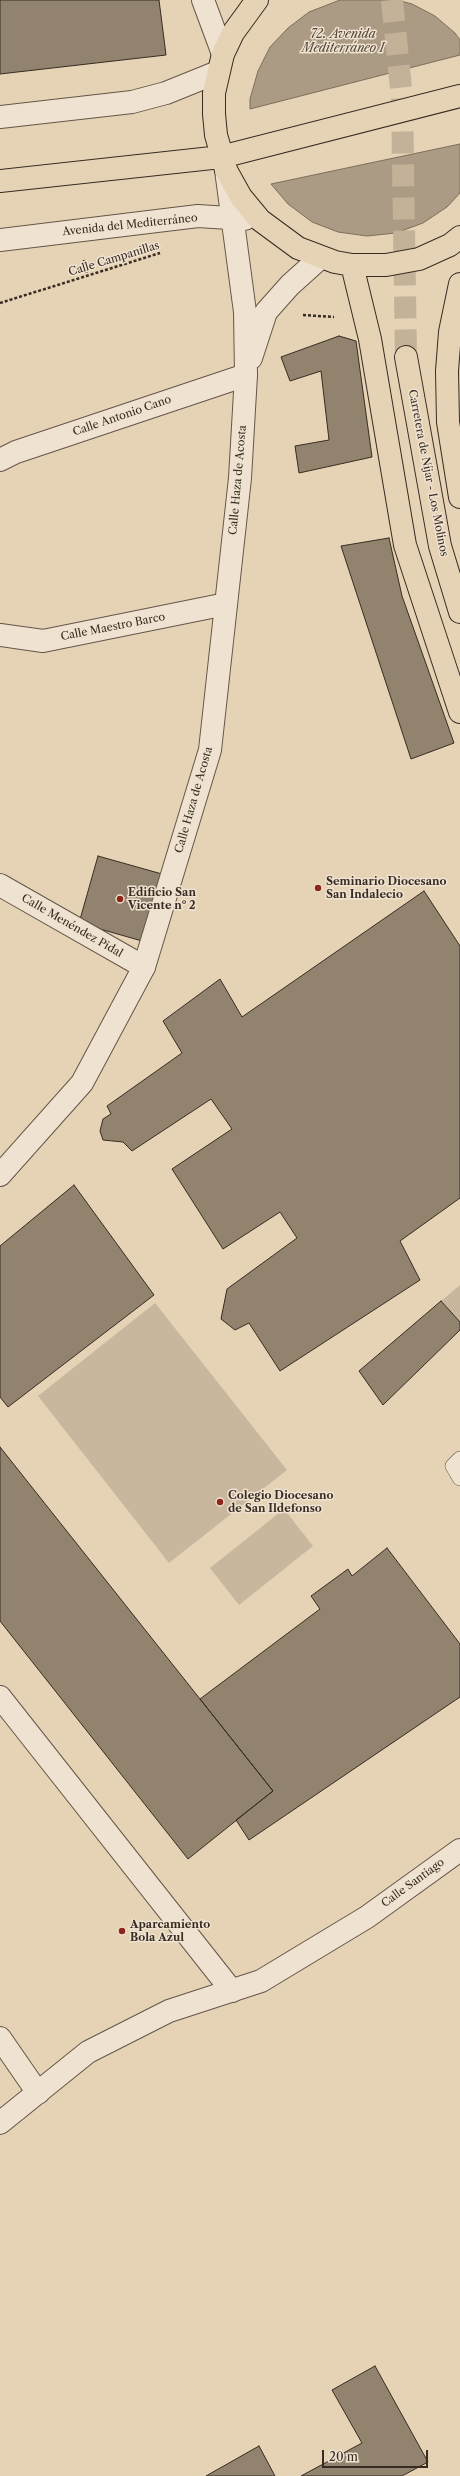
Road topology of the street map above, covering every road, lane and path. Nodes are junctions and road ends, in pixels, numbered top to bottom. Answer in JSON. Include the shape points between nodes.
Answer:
{"nodes":[{"id":1,"x":203,"y":0,"type":"edge"},
{"id":2,"x":257,"y":0,"type":"edge"},
{"id":3,"x":221,"y":63,"type":"junction"},
{"id":4,"x":460,"y":96,"type":"edge"},
{"id":5,"x":0,"y":117,"type":"edge"},
{"id":6,"x":224,"y":163,"type":"junction"},
{"id":7,"x":0,"y":181,"type":"edge"},
{"id":8,"x":232,"y":219,"type":"junction"},
{"id":9,"x":260,"y":220,"type":"junction"},
{"id":10,"x":460,"y":237,"type":"edge"},
{"id":11,"x":0,"y":240,"type":"edge"},
{"id":12,"x":168,"y":250,"type":"dead end"},
{"id":13,"x":320,"y":258,"type":"junction"},
{"id":14,"x":352,"y":265,"type":"junction"},
{"id":15,"x":460,"y":284,"type":"edge"},
{"id":16,"x":0,"y":303,"type":"edge"},
{"id":17,"x":406,"y":357,"type":"tunnel mouth"},
{"id":18,"x":246,"y":374,"type":"junction"},
{"id":19,"x":0,"y":460,"type":"edge"},
{"id":20,"x":460,"y":497,"type":"edge"},
{"id":21,"x":226,"y":604,"type":"junction"},
{"id":22,"x":460,"y":612,"type":"edge"},
{"id":23,"x":0,"y":635,"type":"edge"},
{"id":24,"x":460,"y":712,"type":"edge"},
{"id":25,"x":0,"y":885,"type":"edge"},
{"id":26,"x":144,"y":967,"type":"junction"},
{"id":27,"x":0,"y":1175,"type":"edge"},
{"id":28,"x":460,"y":1459,"type":"edge"},
{"id":29,"x":460,"y":1478,"type":"edge"},
{"id":30,"x":0,"y":1697,"type":"edge"},
{"id":31,"x":460,"y":1850,"type":"edge"},
{"id":32,"x":232,"y":1991,"type":"junction"},
{"id":33,"x":0,"y":2038,"type":"edge"},
{"id":34,"x":38,"y":2093,"type":"junction"},
{"id":35,"x":0,"y":2123,"type":"edge"}],
"edges":[{"from":1,"to":3,"type":"street"},
{"from":2,"to":3,"type":"main road","via":[[233,32]]},
{"from":3,"to":5,"type":"street","via":[[166,93],[132,102]]},
{"from":3,"to":6,"type":"main road","via":[[214,114]]},
{"from":4,"to":6,"type":"main road"},
{"from":6,"to":7,"type":"main road"},
{"from":6,"to":8,"type":"street","name":"Calle Haza de Acosta"},
{"from":6,"to":9,"type":"main road","via":[[241,197]]},
{"from":8,"to":9,"type":"street","name":"Avenida del Mediterráneo"},
{"from":8,"to":11,"type":"street","name":"Avenida del Mediterráneo","via":[[198,216]]},
{"from":8,"to":18,"type":"street","name":"Calle Haza de Acosta","via":[[245,312]]},
{"from":9,"to":13,"type":"main road","via":[[298,248]]},
{"from":10,"to":14,"type":"main road","via":[[450,245],[419,258],[386,265]]},
{"from":12,"to":16,"type":"path","name":"Calle Campanillas"},
{"from":13,"to":14,"type":"main road"},
{"from":13,"to":18,"type":"street","name":"Calle Haza de Acosta","via":[[290,285],[266,312]]},
{"from":14,"to":24,"type":"main road","via":[[370,339],[405,545]]},
{"from":15,"to":20,"type":"main road","via":[[450,332],[447,371],[448,422]]},
{"from":17,"to":22,"type":"main road","name":"Carretera de Níjar - Los Molinos","via":[[440,546]]},
{"from":18,"to":19,"type":"street","name":"Calle Antonio Cano","via":[[16,452]]},
{"from":18,"to":21,"type":"street","name":"Calle Haza de Acosta","via":[[240,478]]},
{"from":21,"to":23,"type":"street","name":"Calle Maestro Barco","via":[[43,641]]},
{"from":21,"to":26,"type":"street","name":"Calle Haza de Acosta","via":[[210,750]]},
{"from":25,"to":26,"type":"street","name":"Calle Menéndez Pidal"},
{"from":26,"to":27,"type":"street","name":"Calle Haza de Acosta","via":[[82,1083]]},
{"from":28,"to":29,"type":"lane","via":[[453,1466]]},
{"from":30,"to":32,"type":"street"},
{"from":31,"to":32,"type":"street","name":"Calle Santiago","via":[[367,1917],[261,1981]]},
{"from":32,"to":34,"type":"street","name":"Calle Santiago","via":[[169,2011],[88,2052]]},
{"from":33,"to":34,"type":"street"},
{"from":34,"to":35,"type":"street","name":"Calle Santiago"}]}
